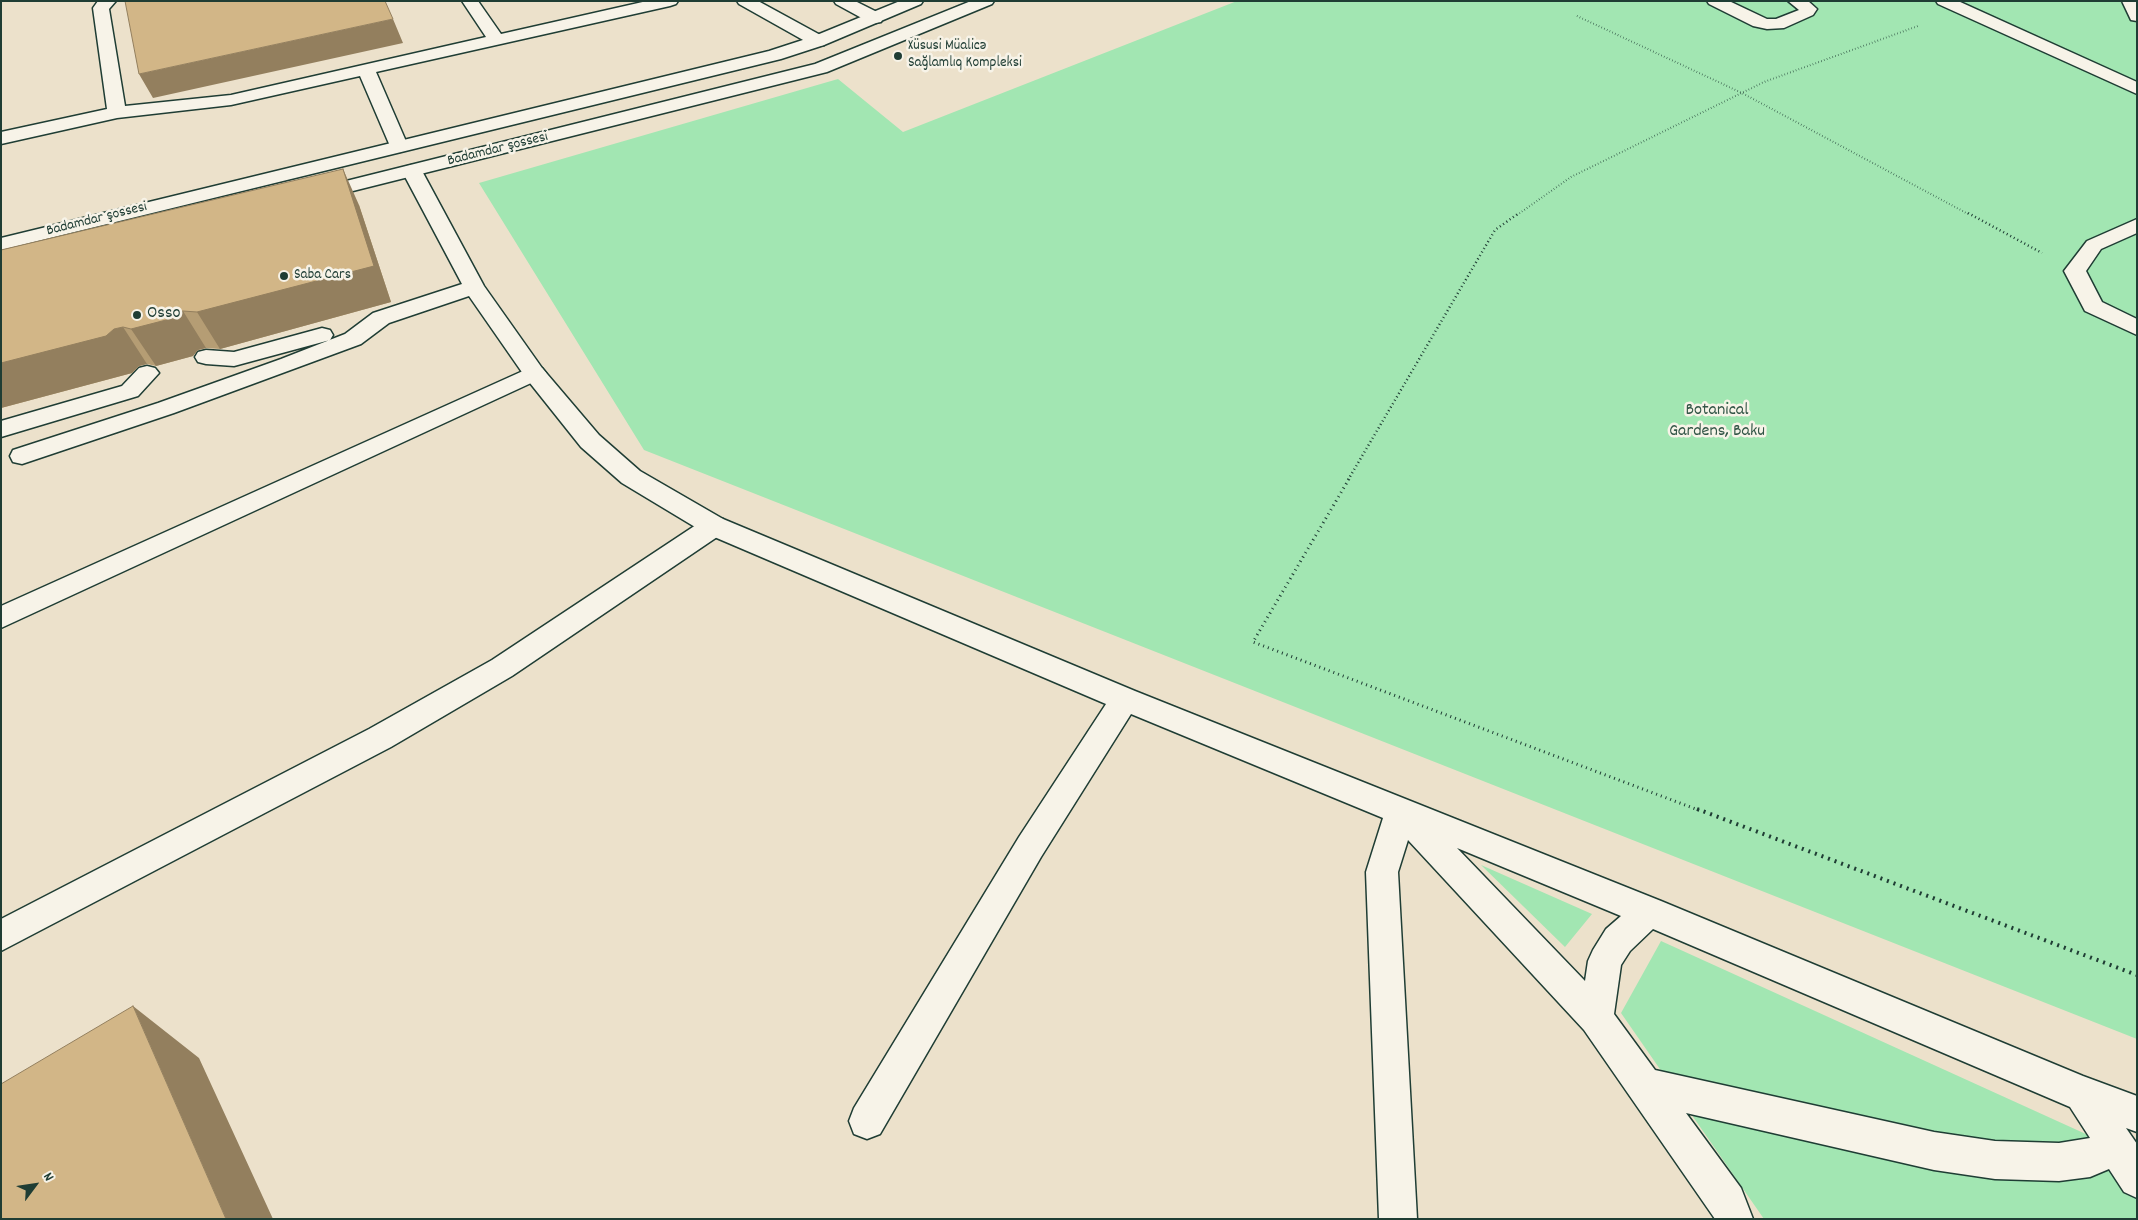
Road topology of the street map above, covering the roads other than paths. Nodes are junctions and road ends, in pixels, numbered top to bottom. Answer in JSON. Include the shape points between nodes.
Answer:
{"nodes":[{"id":1,"x":108,"y":1,"type":"edge"},
{"id":2,"x":470,"y":1,"type":"edge"},
{"id":3,"x":670,"y":1,"type":"edge"},
{"id":4,"x":745,"y":1,"type":"edge"},
{"id":5,"x":842,"y":1,"type":"edge"},
{"id":6,"x":915,"y":1,"type":"edge"},
{"id":7,"x":986,"y":1,"type":"edge"},
{"id":8,"x":1715,"y":1,"type":"edge"},
{"id":9,"x":1796,"y":1,"type":"edge"},
{"id":10,"x":1944,"y":1,"type":"edge"},
{"id":11,"x":2130,"y":1,"type":"edge"},
{"id":12,"x":2137,"y":16,"type":"edge"},
{"id":13,"x":875,"y":18,"type":"junction"},
{"id":14,"x":497,"y":41,"type":"junction"},
{"id":15,"x":818,"y":41,"type":"junction"},
{"id":16,"x":848,"y":58,"type":"junction"},
{"id":17,"x":367,"y":71,"type":"junction"},
{"id":18,"x":2137,"y":89,"type":"edge"},
{"id":19,"x":117,"y":112,"type":"junction"},
{"id":20,"x":1,"y":138,"type":"edge"},
{"id":21,"x":405,"y":159,"type":"junction"},
{"id":22,"x":297,"y":200,"type":"edge"},
{"id":23,"x":2137,"y":225,"type":"edge"},
{"id":24,"x":5,"y":242,"type":"edge"},
{"id":25,"x":474,"y":287,"type":"junction"},
{"id":26,"x":381,"y":318,"type":"junction"},
{"id":27,"x":2137,"y":328,"type":"edge"},
{"id":28,"x":206,"y":357,"type":"dead end"},
{"id":29,"x":147,"y":373,"type":"dead end"},
{"id":30,"x":534,"y":373,"type":"junction"},
{"id":31,"x":1,"y":429,"type":"edge"},
{"id":32,"x":22,"y":456,"type":"dead end"},
{"id":33,"x":714,"y":526,"type":"junction"},
{"id":34,"x":1,"y":618,"type":"edge"},
{"id":35,"x":1125,"y":700,"type":"junction"},
{"id":36,"x":1401,"y":811,"type":"junction"},
{"id":37,"x":1649,"y":912,"type":"junction"},
{"id":38,"x":1,"y":936,"type":"edge"},
{"id":39,"x":1596,"y":1018,"type":"junction"},
{"id":40,"x":1645,"y":1086,"type":"junction"},
{"id":41,"x":2083,"y":1094,"type":"junction"},
{"id":42,"x":2137,"y":1114,"type":"edge"},
{"id":43,"x":866,"y":1121,"type":"dead end"},
{"id":44,"x":2116,"y":1146,"type":"junction"},
{"id":45,"x":2137,"y":1179,"type":"edge"},
{"id":46,"x":1398,"y":1219,"type":"edge"},
{"id":47,"x":1734,"y":1219,"type":"edge"}],
"edges":[{"from":1,"to":19,"type":"main road","via":[[102,8]]},
{"from":2,"to":14,"type":"main road"},
{"from":3,"to":14,"type":"main road"},
{"from":4,"to":15,"type":"main road"},
{"from":5,"to":13,"type":"main road"},
{"from":6,"to":13,"type":"main road","name":"Badamdar şossesi"},
{"from":7,"to":16,"type":"main road","name":"Badamdar şossesi"},
{"from":8,"to":9,"type":"main road","via":[[1767,24],[1778,24],[1807,12],[1809,9]]},
{"from":10,"to":18,"type":"main road"},
{"from":11,"to":12,"type":"main road"},
{"from":13,"to":15,"type":"main road","name":"Badamdar şossesi"},
{"from":14,"to":17,"type":"main road"},
{"from":15,"to":16,"type":"main road"},
{"from":15,"to":21,"type":"main road","name":"Badamdar şossesi"},
{"from":16,"to":21,"type":"main road","name":"Badamdar şossesi","via":[[799,74]]},
{"from":17,"to":19,"type":"main road","via":[[231,100]]},
{"from":17,"to":21,"type":"main road"},
{"from":19,"to":20,"type":"main road"},
{"from":21,"to":22,"type":"main road","name":"Badamdar şossesi"},
{"from":21,"to":24,"type":"main road","name":"Badamdar şossesi"},
{"from":21,"to":25,"type":"main road"},
{"from":23,"to":27,"type":"main road","via":[[2094,245],[2076,271],[2093,306]]},
{"from":25,"to":26,"type":"main road"},
{"from":25,"to":30,"type":"main road"},
{"from":26,"to":28,"type":"main road","via":[[234,359]]},
{"from":26,"to":32,"type":"main road","via":[[353,339],[289,364]]},
{"from":29,"to":31,"type":"main road","via":[[130,391]]},
{"from":30,"to":33,"type":"main road","via":[[590,441],[631,477]]},
{"from":30,"to":34,"type":"main road"},
{"from":33,"to":35,"type":"main road"},
{"from":33,"to":38,"type":"main road","via":[[502,668],[445,701]]},
{"from":35,"to":36,"type":"main road"},
{"from":35,"to":43,"type":"main road","via":[[1030,846]]},
{"from":36,"to":37,"type":"main road"},
{"from":36,"to":39,"type":"main road"},
{"from":36,"to":46,"type":"main road","via":[[1382,872]]},
{"from":37,"to":39,"type":"main road","via":[[1618,940],[1605,961]]},
{"from":37,"to":41,"type":"main road"},
{"from":39,"to":40,"type":"main road"},
{"from":40,"to":44,"type":"main road","via":[[1934,1151],[1995,1160],[2059,1162],[2090,1158]]},
{"from":40,"to":47,"type":"main road","via":[[1727,1202]]},
{"from":41,"to":42,"type":"main road"},
{"from":41,"to":44,"type":"main road"},
{"from":44,"to":45,"type":"main road"}]}
